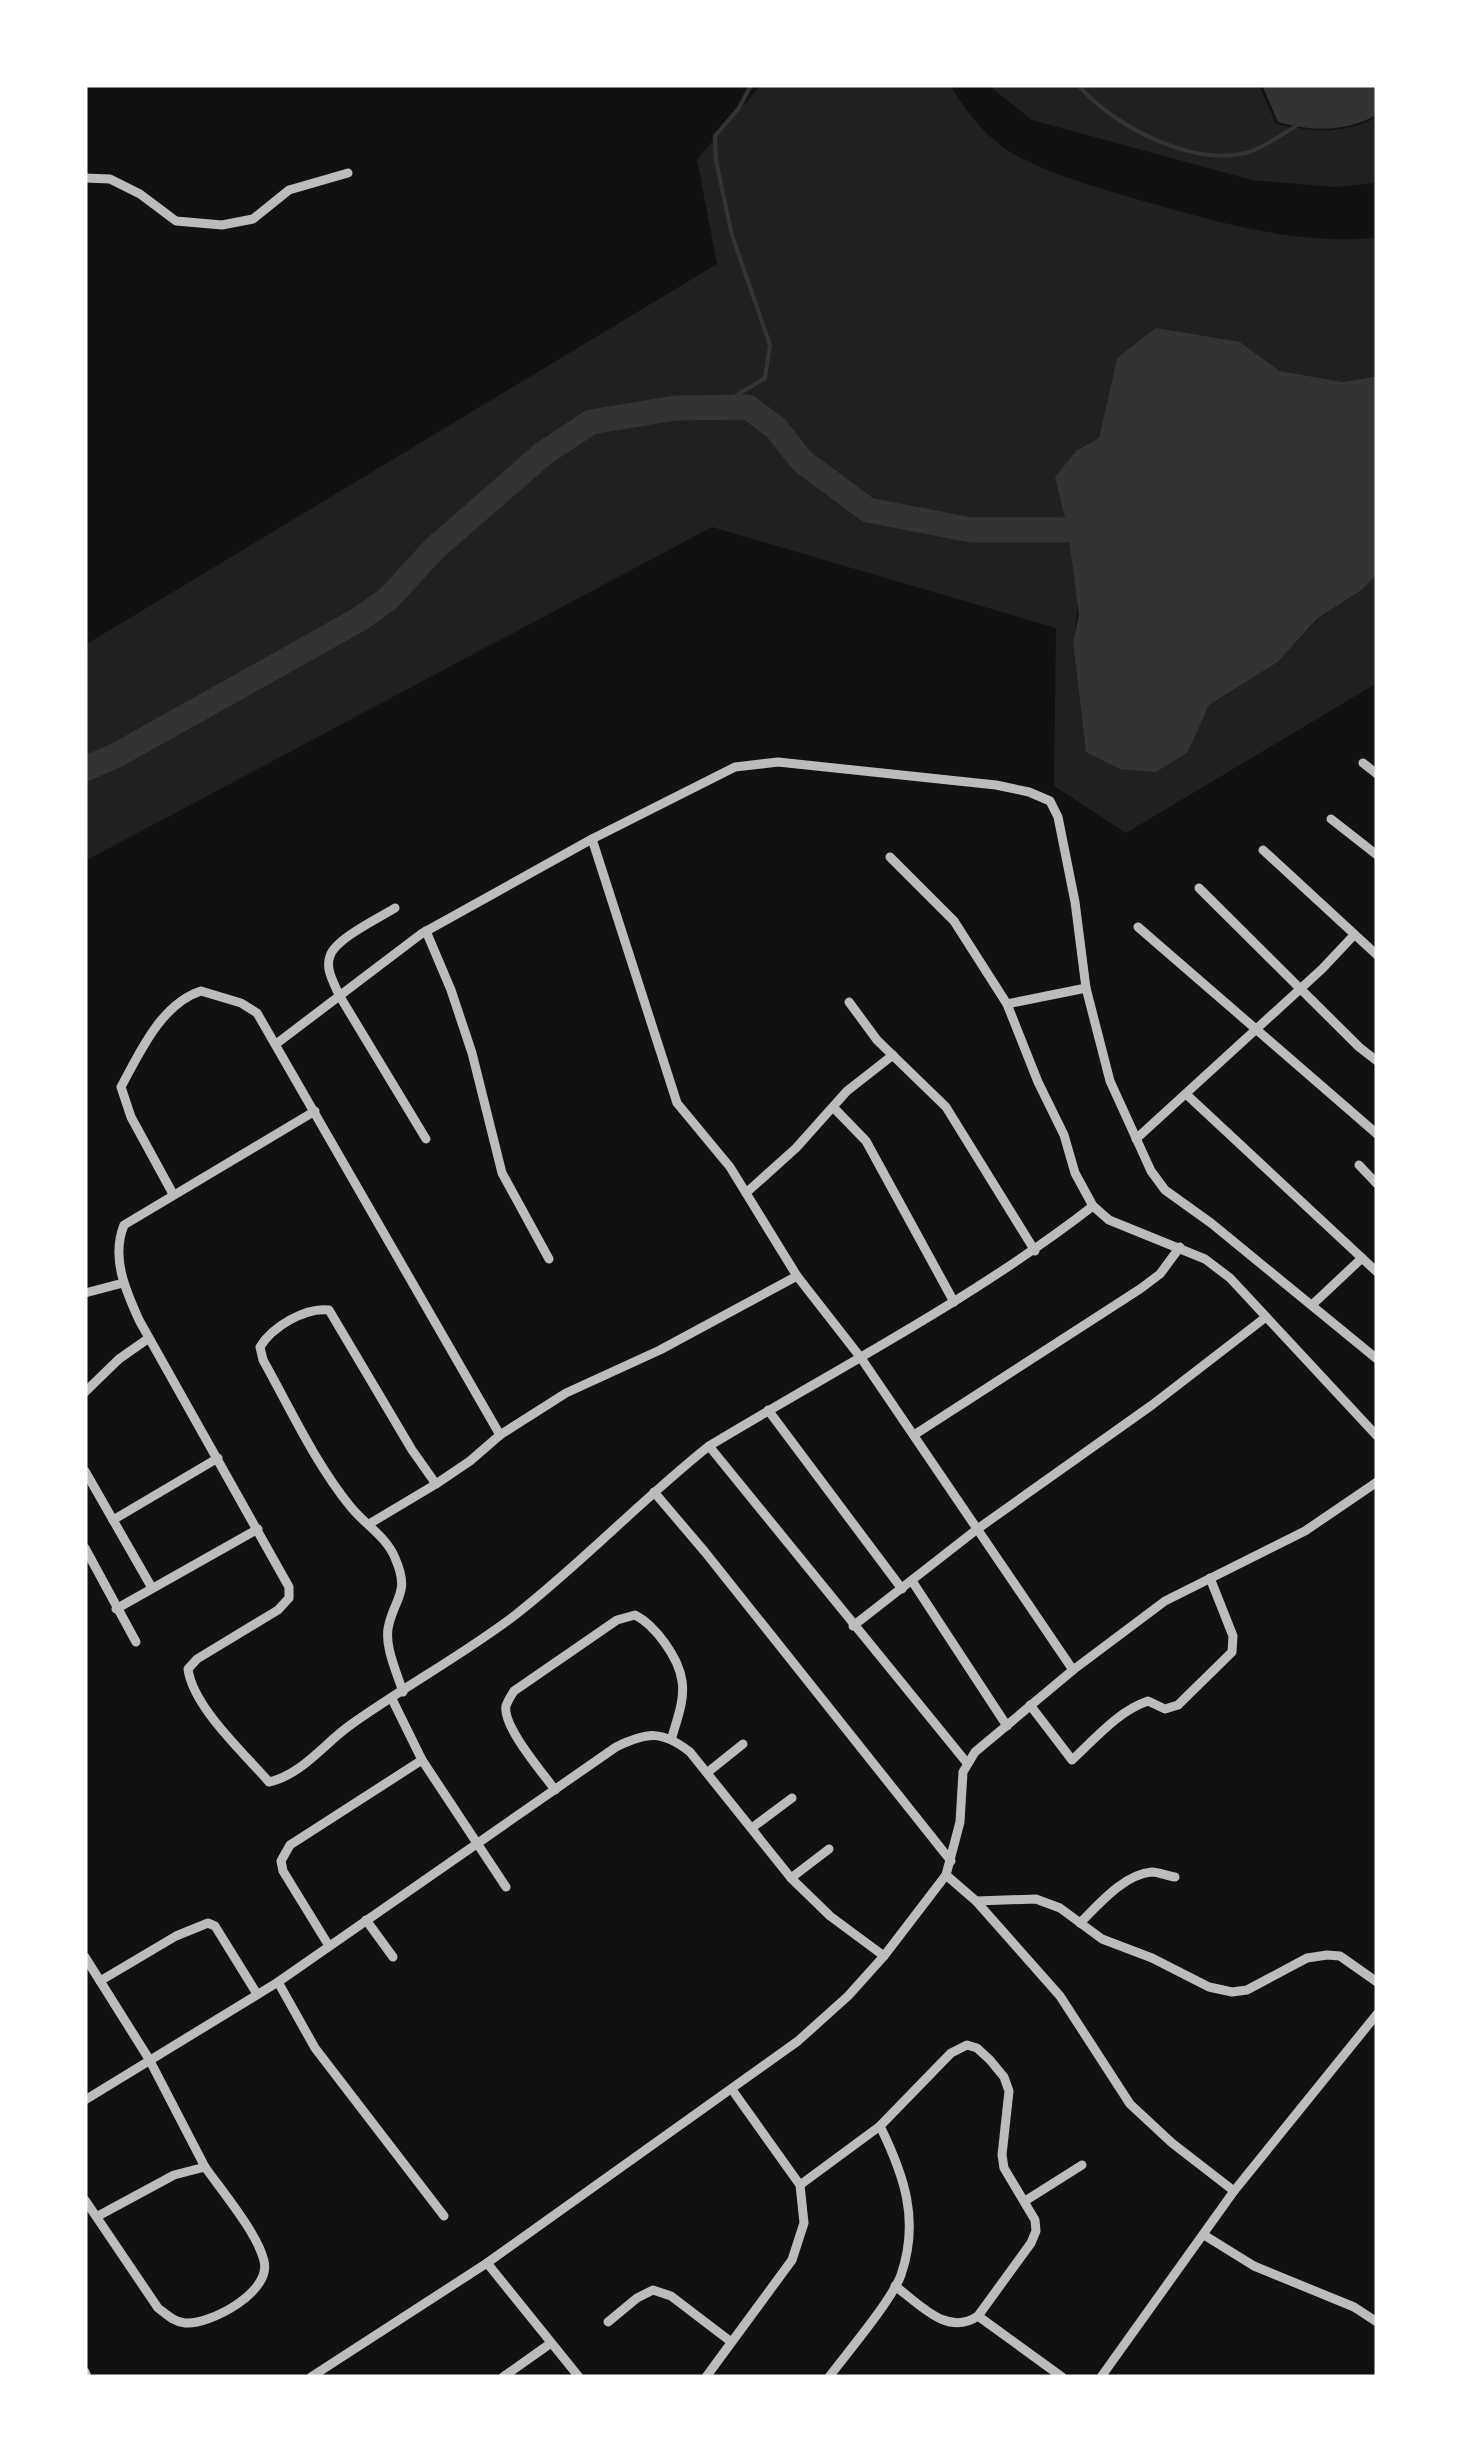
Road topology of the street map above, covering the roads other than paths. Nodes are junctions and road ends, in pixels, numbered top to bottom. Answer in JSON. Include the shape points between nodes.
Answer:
{"nodes":[{"id":1,"x":348,"y":173,"type":"dead end"},
{"id":2,"x":85,"y":178,"type":"edge"},
{"id":3,"x":1363,"y":763,"type":"dead end"},
{"id":4,"x":1377,"y":774,"type":"edge"},
{"id":5,"x":1331,"y":819,"type":"dead end"},
{"id":6,"x":592,"y":839,"type":"junction"},
{"id":7,"x":1263,"y":850,"type":"dead end"},
{"id":8,"x":1377,"y":855,"type":"edge"},
{"id":9,"x":890,"y":857,"type":"dead end"},
{"id":10,"x":1199,"y":888,"type":"dead end"},
{"id":11,"x":394,"y":908,"type":"dead end"},
{"id":12,"x":1138,"y":927,"type":"dead end"},
{"id":13,"x":426,"y":931,"type":"junction"},
{"id":14,"x":1354,"y":935,"type":"junction"},
{"id":15,"x":1377,"y":955,"type":"edge"},
{"id":16,"x":1086,"y":988,"type":"junction"},
{"id":17,"x":1301,"y":988,"type":"junction"},
{"id":18,"x":339,"y":995,"type":"junction"},
{"id":19,"x":849,"y":1002,"type":"dead end"},
{"id":20,"x":1007,"y":1004,"type":"junction"},
{"id":21,"x":1256,"y":1028,"type":"junction"},
{"id":22,"x":276,"y":1044,"type":"junction"},
{"id":23,"x":893,"y":1055,"type":"junction"},
{"id":24,"x":1377,"y":1061,"type":"edge"},
{"id":25,"x":1186,"y":1094,"type":"junction"},
{"id":26,"x":834,"y":1108,"type":"junction"},
{"id":27,"x":314,"y":1111,"type":"junction"},
{"id":28,"x":1377,"y":1134,"type":"edge"},
{"id":29,"x":426,"y":1139,"type":"dead end"},
{"id":30,"x":1136,"y":1139,"type":"junction"},
{"id":31,"x":1359,"y":1165,"type":"dead end"},
{"id":32,"x":1377,"y":1184,"type":"edge"},
{"id":33,"x":173,"y":1194,"type":"junction"},
{"id":34,"x":746,"y":1194,"type":"junction"},
{"id":35,"x":1092,"y":1206,"type":"junction"},
{"id":36,"x":1180,"y":1246,"type":"junction"},
{"id":37,"x":1035,"y":1251,"type":"junction"},
{"id":38,"x":1362,"y":1258,"type":"junction"},
{"id":39,"x":550,"y":1260,"type":"dead end"},
{"id":40,"x":1377,"y":1272,"type":"edge"},
{"id":41,"x":797,"y":1276,"type":"junction"},
{"id":42,"x":123,"y":1283,"type":"junction"},
{"id":43,"x":85,"y":1293,"type":"edge"},
{"id":44,"x":954,"y":1302,"type":"junction"},
{"id":45,"x":1312,"y":1306,"type":"junction"},
{"id":46,"x":1266,"y":1317,"type":"junction"},
{"id":47,"x":150,"y":1338,"type":"junction"},
{"id":48,"x":861,"y":1358,"type":"junction"},
{"id":49,"x":1377,"y":1359,"type":"edge"},
{"id":50,"x":85,"y":1392,"type":"edge"},
{"id":51,"x":768,"y":1410,"type":"junction"},
{"id":52,"x":914,"y":1435,"type":"junction"},
{"id":53,"x":500,"y":1436,"type":"junction"},
{"id":54,"x":1377,"y":1436,"type":"edge"},
{"id":55,"x":709,"y":1446,"type":"junction"},
{"id":56,"x":218,"y":1458,"type":"junction"},
{"id":57,"x":85,"y":1472,"type":"edge"},
{"id":58,"x":1377,"y":1482,"type":"edge"},
{"id":59,"x":436,"y":1484,"type":"junction"},
{"id":60,"x":654,"y":1492,"type":"junction"},
{"id":61,"x":113,"y":1520,"type":"junction"},
{"id":62,"x":369,"y":1524,"type":"junction"},
{"id":63,"x":258,"y":1529,"type":"junction"},
{"id":64,"x":976,"y":1530,"type":"junction"},
{"id":65,"x":85,"y":1548,"type":"edge"},
{"id":66,"x":1210,"y":1578,"type":"junction"},
{"id":67,"x":912,"y":1581,"type":"junction"},
{"id":68,"x":152,"y":1588,"type":"junction"},
{"id":69,"x":902,"y":1589,"type":"junction"},
{"id":70,"x":116,"y":1608,"type":"junction"},
{"id":71,"x":854,"y":1626,"type":"junction"},
{"id":72,"x":136,"y":1642,"type":"dead end"},
{"id":73,"x":1073,"y":1670,"type":"junction"},
{"id":74,"x":403,"y":1692,"type":"junction"},
{"id":75,"x":392,"y":1699,"type":"junction"},
{"id":76,"x":1030,"y":1705,"type":"junction"},
{"id":77,"x":1007,"y":1726,"type":"junction"},
{"id":78,"x":672,"y":1737,"type":"junction"},
{"id":79,"x":744,"y":1744,"type":"dead end"},
{"id":80,"x":422,"y":1760,"type":"junction"},
{"id":81,"x":967,"y":1762,"type":"junction"},
{"id":82,"x":708,"y":1772,"type":"junction"},
{"id":83,"x":555,"y":1790,"type":"junction"},
{"id":84,"x":792,"y":1798,"type":"dead end"},
{"id":85,"x":753,"y":1828,"type":"junction"},
{"id":86,"x":477,"y":1843,"type":"junction"},
{"id":87,"x":829,"y":1849,"type":"dead end"},
{"id":88,"x":951,"y":1861,"type":"junction"},
{"id":89,"x":946,"y":1875,"type":"junction"},
{"id":90,"x":1175,"y":1877,"type":"dead end"},
{"id":91,"x":791,"y":1878,"type":"junction"},
{"id":92,"x":506,"y":1887,"type":"dead end"},
{"id":93,"x":976,"y":1902,"type":"junction"},
{"id":94,"x":366,"y":1920,"type":"junction"},
{"id":95,"x":1080,"y":1922,"type":"junction"},
{"id":96,"x":329,"y":1946,"type":"junction"},
{"id":97,"x":884,"y":1956,"type":"junction"},
{"id":98,"x":393,"y":1957,"type":"dead end"},
{"id":99,"x":85,"y":1958,"type":"edge"},
{"id":100,"x":98,"y":1978,"type":"junction"},
{"id":101,"x":278,"y":1982,"type":"junction"},
{"id":102,"x":1377,"y":1982,"type":"edge"},
{"id":103,"x":85,"y":1983,"type":"edge"},
{"id":104,"x":257,"y":1994,"type":"junction"},
{"id":105,"x":1377,"y":2014,"type":"edge"},
{"id":106,"x":149,"y":2059,"type":"junction"},
{"id":107,"x":732,"y":2091,"type":"junction"},
{"id":108,"x":85,"y":2100,"type":"edge"},
{"id":109,"x":880,"y":2126,"type":"junction"},
{"id":110,"x":1082,"y":2165,"type":"dead end"},
{"id":111,"x":205,"y":2168,"type":"junction"},
{"id":112,"x":800,"y":2185,"type":"junction"},
{"id":113,"x":1234,"y":2190,"type":"junction"},
{"id":114,"x":85,"y":2200,"type":"edge"},
{"id":115,"x":1025,"y":2201,"type":"junction"},
{"id":116,"x":98,"y":2216,"type":"junction"},
{"id":117,"x":444,"y":2216,"type":"dead end"},
{"id":118,"x":1204,"y":2234,"type":"junction"},
{"id":119,"x":487,"y":2263,"type":"junction"},
{"id":120,"x":895,"y":2286,"type":"junction"},
{"id":121,"x":978,"y":2316,"type":"junction"},
{"id":122,"x":608,"y":2322,"type":"dead end"},
{"id":123,"x":1377,"y":2322,"type":"edge"},
{"id":124,"x":551,"y":2342,"type":"junction"},
{"id":125,"x":730,"y":2342,"type":"junction"},
{"id":126,"x":834,"y":2375,"type":"edge"},
{"id":127,"x":312,"y":2377,"type":"edge"},
{"id":128,"x":503,"y":2377,"type":"edge"},
{"id":129,"x":578,"y":2377,"type":"edge"},
{"id":130,"x":706,"y":2377,"type":"edge"},
{"id":131,"x":1062,"y":2377,"type":"edge"},
{"id":132,"x":1102,"y":2377,"type":"edge"}],
"edges":[{"from":1,"to":2,"type":"street","via":[[297,186],[253,218],[222,225],[176,221],[126,187]]},
{"from":3,"to":4,"type":"street"},
{"from":5,"to":8,"type":"street"},
{"from":6,"to":13,"type":"street"},
{"from":6,"to":16,"type":"street","via":[[721,772],[753,764],[864,770],[1029,792],[1050,801],[1058,817]]},
{"from":6,"to":34,"type":"street","via":[[676,1103]]},
{"from":7,"to":14,"type":"street"},
{"from":9,"to":20,"type":"street","via":[[954,921]]},
{"from":10,"to":17,"type":"street"},
{"from":11,"to":18,"type":"street","via":[[330,955]]},
{"from":12,"to":21,"type":"street"},
{"from":13,"to":18,"type":"street"},
{"from":13,"to":39,"type":"street","via":[[472,1053],[502,1174]]},
{"from":14,"to":15,"type":"street"},
{"from":14,"to":17,"type":"street"},
{"from":16,"to":20,"type":"street"},
{"from":16,"to":30,"type":"street","via":[[1110,1081]]},
{"from":17,"to":21,"type":"street"},
{"from":17,"to":24,"type":"street"},
{"from":18,"to":22,"type":"street"},
{"from":18,"to":29,"type":"street"},
{"from":19,"to":23,"type":"street"},
{"from":20,"to":35,"type":"street"},
{"from":21,"to":25,"type":"street"},
{"from":21,"to":28,"type":"street"},
{"from":22,"to":27,"type":"street"},
{"from":22,"to":33,"type":"street","via":[[257,1014],[201,990],[175,1003],[144,1046],[120,1087],[122,1099]]},
{"from":23,"to":26,"type":"street","via":[[846,1090]]},
{"from":23,"to":37,"type":"street","via":[[946,1106]]},
{"from":25,"to":30,"type":"street"},
{"from":25,"to":38,"type":"street"},
{"from":26,"to":34,"type":"street"},
{"from":26,"to":44,"type":"street","via":[[866,1142]]},
{"from":27,"to":33,"type":"street"},
{"from":27,"to":53,"type":"street"},
{"from":30,"to":45,"type":"street","via":[[1164,1190]]},
{"from":31,"to":32,"type":"street"},
{"from":33,"to":42,"type":"street","via":[[124,1225],[118,1241]]},
{"from":34,"to":41,"type":"street"},
{"from":35,"to":36,"type":"street","via":[[1109,1220]]},
{"from":35,"to":37,"type":"street"},
{"from":36,"to":46,"type":"street","via":[[1230,1278]]},
{"from":36,"to":52,"type":"street","via":[[1140,1289]]},
{"from":37,"to":44,"type":"street"},
{"from":38,"to":40,"type":"street"},
{"from":38,"to":45,"type":"street"},
{"from":41,"to":48,"type":"street"},
{"from":41,"to":53,"type":"street","via":[[566,1392]]},
{"from":42,"to":43,"type":"street"},
{"from":42,"to":47,"type":"street"},
{"from":44,"to":48,"type":"street"},
{"from":45,"to":49,"type":"street"},
{"from":46,"to":54,"type":"street"},
{"from":46,"to":64,"type":"street"},
{"from":47,"to":50,"type":"street"},
{"from":47,"to":56,"type":"street"},
{"from":48,"to":51,"type":"street"},
{"from":48,"to":52,"type":"street"},
{"from":51,"to":55,"type":"street"},
{"from":51,"to":69,"type":"street"},
{"from":52,"to":64,"type":"street"},
{"from":53,"to":59,"type":"street"},
{"from":55,"to":60,"type":"street"},
{"from":55,"to":71,"type":"street"},
{"from":56,"to":61,"type":"street"},
{"from":56,"to":63,"type":"street"},
{"from":57,"to":61,"type":"street"},
{"from":58,"to":66,"type":"street","via":[[1304,1531]]},
{"from":59,"to":62,"type":"street"},
{"from":59,"to":62,"type":"street","via":[[329,1310],[316,1308],[268,1334],[260,1347],[263,1360],[350,1508]]},
{"from":60,"to":74,"type":"street","via":[[511,1618]]},
{"from":60,"to":88,"type":"street"},
{"from":61,"to":68,"type":"street"},
{"from":62,"to":74,"type":"street","via":[[395,1556],[402,1586],[388,1639]]},
{"from":63,"to":68,"type":"street"},
{"from":63,"to":75,"type":"street","via":[[289,1598],[188,1669],[207,1710],[269,1782],[286,1778]]},
{"from":64,"to":67,"type":"street"},
{"from":64,"to":73,"type":"street"},
{"from":65,"to":70,"type":"street"},
{"from":66,"to":73,"type":"street","via":[[1164,1601]]},
{"from":66,"to":76,"type":"street","via":[[1232,1652],[1178,1705],[1138,1704],[1072,1760]]},
{"from":67,"to":69,"type":"street"},
{"from":67,"to":77,"type":"street"},
{"from":68,"to":70,"type":"street"},
{"from":69,"to":71,"type":"street"},
{"from":70,"to":72,"type":"street"},
{"from":71,"to":81,"type":"street"},
{"from":73,"to":76,"type":"street"},
{"from":74,"to":75,"type":"street"},
{"from":75,"to":80,"type":"street"},
{"from":76,"to":77,"type":"street"},
{"from":77,"to":81,"type":"street"},
{"from":78,"to":82,"type":"street"},
{"from":78,"to":83,"type":"street","via":[[634,1738]]},
{"from":78,"to":83,"type":"street","via":[[682,1700],[680,1672],[643,1619],[617,1620],[506,1704],[515,1734]]},
{"from":79,"to":82,"type":"street"},
{"from":80,"to":86,"type":"street"},
{"from":80,"to":96,"type":"street","via":[[290,1845],[281,1861]]},
{"from":81,"to":88,"type":"street"},
{"from":82,"to":85,"type":"street"},
{"from":83,"to":86,"type":"street"},
{"from":84,"to":85,"type":"street"},
{"from":85,"to":91,"type":"street"},
{"from":86,"to":92,"type":"street"},
{"from":86,"to":94,"type":"street"},
{"from":87,"to":91,"type":"street"},
{"from":88,"to":89,"type":"street"},
{"from":89,"to":93,"type":"street"},
{"from":89,"to":97,"type":"street"},
{"from":90,"to":95,"type":"street","via":[[1152,1872],[1134,1878]]},
{"from":91,"to":97,"type":"street"},
{"from":93,"to":95,"type":"street","via":[[1036,1899]]},
{"from":93,"to":113,"type":"street","via":[[1060,1996],[1130,2104]]},
{"from":94,"to":96,"type":"street"},
{"from":94,"to":98,"type":"street"},
{"from":95,"to":102,"type":"street","via":[[1102,1939],[1232,1992],[1327,1955],[1340,1956]]},
{"from":96,"to":101,"type":"street"},
{"from":97,"to":107,"type":"street","via":[[820,2022]]},
{"from":99,"to":100,"type":"street"},
{"from":100,"to":103,"type":"street"},
{"from":100,"to":104,"type":"street","via":[[208,1923]]},
{"from":100,"to":106,"type":"street"},
{"from":101,"to":104,"type":"street"},
{"from":101,"to":117,"type":"street","via":[[315,2048]]},
{"from":104,"to":106,"type":"street"},
{"from":105,"to":113,"type":"street"},
{"from":106,"to":108,"type":"street"},
{"from":106,"to":111,"type":"street"},
{"from":107,"to":112,"type":"street"},
{"from":107,"to":119,"type":"street"},
{"from":109,"to":112,"type":"street"},
{"from":109,"to":115,"type":"street","via":[[951,2053],[976,2048],[1010,2090],[1002,2155]]},
{"from":109,"to":120,"type":"street","via":[[902,2169],[908,2201]]},
{"from":110,"to":115,"type":"street"},
{"from":111,"to":116,"type":"street","via":[[174,2175]]},
{"from":111,"to":116,"type":"street","via":[[264,2261],[258,2286],[234,2306],[192,2323],[174,2320],[158,2308]]},
{"from":112,"to":125,"type":"street","via":[[804,2223],[792,2260]]},
{"from":113,"to":118,"type":"street"},
{"from":114,"to":116,"type":"street"},
{"from":115,"to":121,"type":"street","via":[[1036,2231]]},
{"from":118,"to":123,"type":"street","via":[[1254,2266]]},
{"from":118,"to":132,"type":"street"},
{"from":119,"to":124,"type":"street"},
{"from":119,"to":127,"type":"street"},
{"from":120,"to":121,"type":"street","via":[[954,2325]]},
{"from":120,"to":126,"type":"street"},
{"from":121,"to":131,"type":"street"},
{"from":122,"to":125,"type":"street","via":[[653,2290],[671,2296]]},
{"from":124,"to":128,"type":"street"},
{"from":124,"to":129,"type":"street"},
{"from":125,"to":130,"type":"street"}]}
